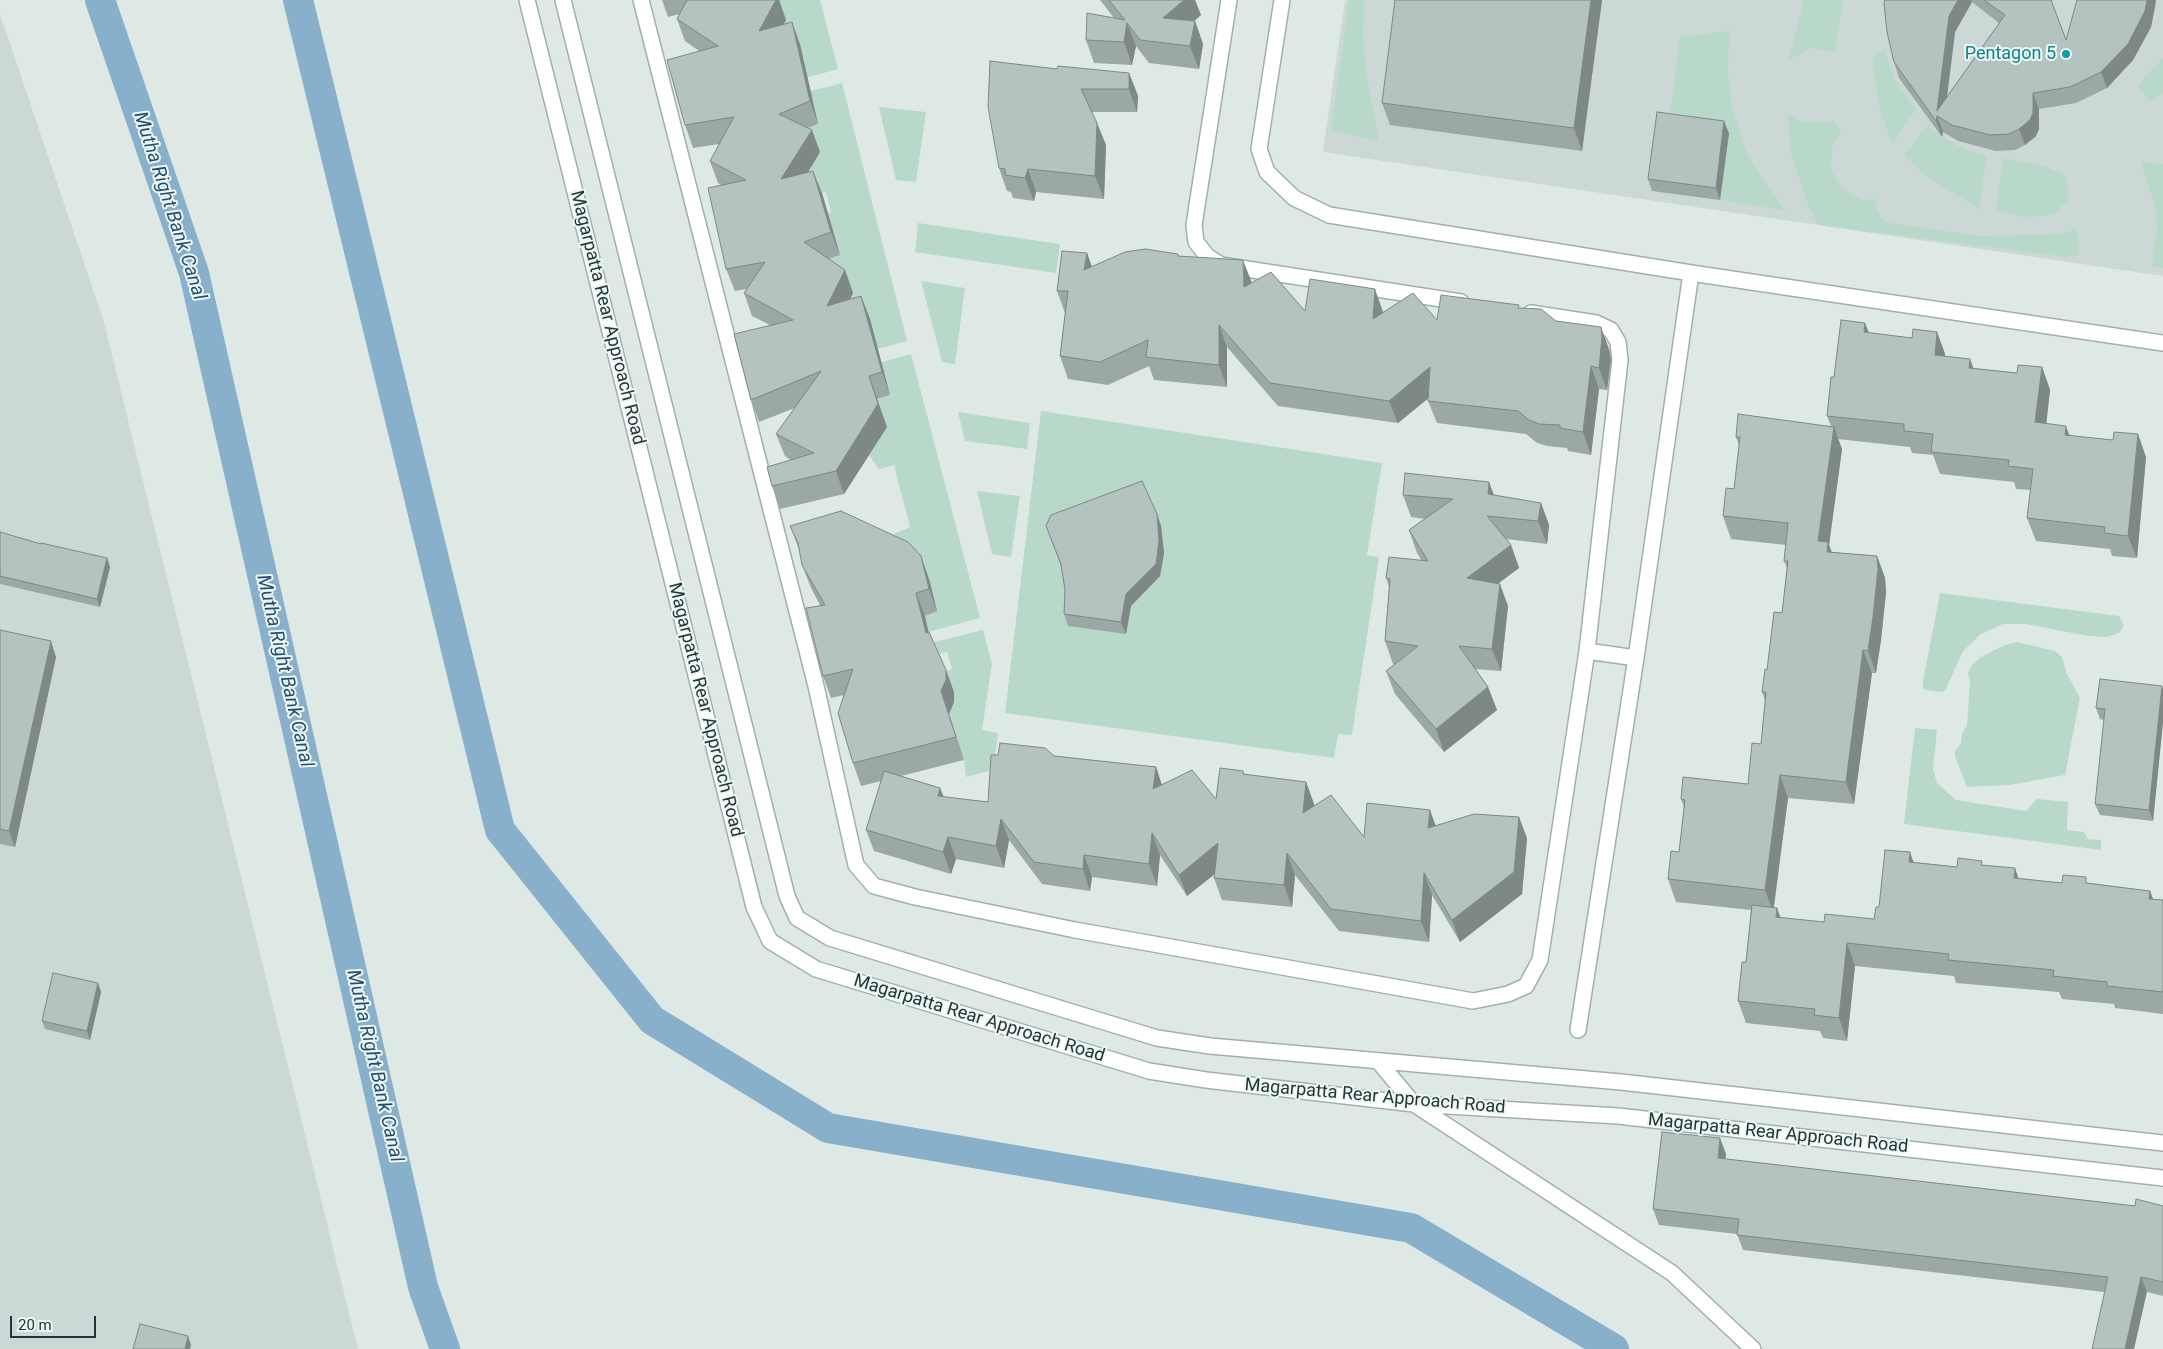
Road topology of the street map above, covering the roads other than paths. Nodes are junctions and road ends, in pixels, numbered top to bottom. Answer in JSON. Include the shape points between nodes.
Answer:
{"nodes":[{"id":1,"x":527,"y":0,"type":"edge"},
{"id":2,"x":563,"y":0,"type":"edge"},
{"id":3,"x":641,"y":0,"type":"edge"},
{"id":4,"x":1228,"y":0,"type":"edge"},
{"id":5,"x":1282,"y":0,"type":"edge"},
{"id":6,"x":1691,"y":273,"type":"junction"},
{"id":7,"x":1478,"y":305,"type":"edge"},
{"id":8,"x":1517,"y":311,"type":"edge"},
{"id":9,"x":2163,"y":343,"type":"edge"},
{"id":10,"x":1587,"y":651,"type":"junction"},
{"id":11,"x":1636,"y":658,"type":"junction"},
{"id":12,"x":1578,"y":1030,"type":"dead end"},
{"id":13,"x":1378,"y":1061,"type":"junction"},
{"id":14,"x":1414,"y":1104,"type":"junction"},
{"id":15,"x":2163,"y":1143,"type":"edge"},
{"id":16,"x":2163,"y":1178,"type":"edge"},
{"id":17,"x":1752,"y":1349,"type":"edge"}],
"edges":[{"from":1,"to":14,"type":"street","name":"Magarpatta Rear Approach Road","via":[[754,907],[770,941],[816,969],[1149,1071]]},
{"from":2,"to":13,"type":"street","name":"Magarpatta Rear Approach Road","via":[[787,896],[797,918],[830,938],[1157,1038]]},
{"from":3,"to":10,"type":"street","via":[[814,676],[856,865],[874,886],[915,898],[1074,930],[1473,1002],[1508,994],[1526,986],[1540,960]]},
{"from":4,"to":7,"type":"street","via":[[1194,225],[1196,242],[1207,256],[1221,265]]},
{"from":5,"to":6,"type":"street","via":[[1259,150],[1267,172],[1294,198],[1329,215]]},
{"from":6,"to":9,"type":"street"},
{"from":6,"to":11,"type":"street"},
{"from":8,"to":10,"type":"street","via":[[1596,323],[1611,330],[1618,342],[1620,360]]},
{"from":10,"to":11,"type":"street"},
{"from":11,"to":12,"type":"street"},
{"from":13,"to":14,"type":"street"},
{"from":13,"to":15,"type":"street","name":"Magarpatta Rear Approach Road","via":[[1621,1082]]},
{"from":14,"to":16,"type":"street","name":"Magarpatta Rear Approach Road","via":[[1618,1116]]},
{"from":14,"to":17,"type":"street","via":[[1672,1273]]}]}
